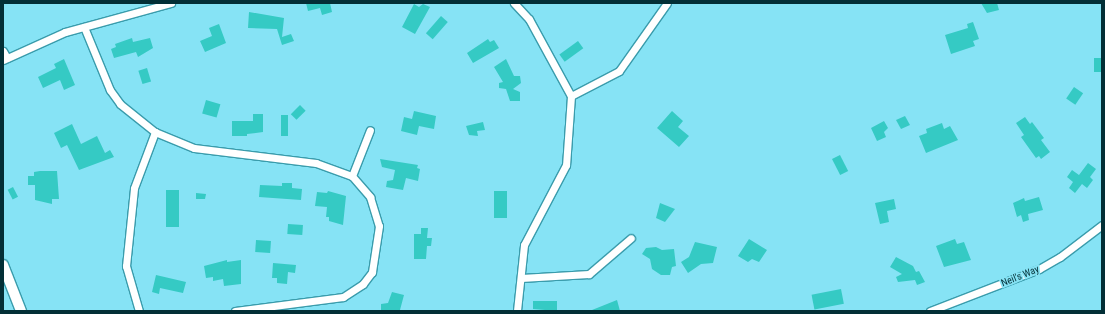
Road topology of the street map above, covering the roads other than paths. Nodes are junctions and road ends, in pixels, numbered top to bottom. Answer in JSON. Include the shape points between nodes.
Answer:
{"nodes":[{"id":1,"x":171,"y":3,"type":"edge"},
{"id":2,"x":514,"y":3,"type":"edge"},
{"id":3,"x":667,"y":3,"type":"edge"},
{"id":4,"x":84,"y":27,"type":"junction"},
{"id":5,"x":3,"y":51,"type":"edge"},
{"id":6,"x":5,"y":59,"type":"edge"},
{"id":7,"x":571,"y":96,"type":"junction"},
{"id":8,"x":370,"y":130,"type":"dead end"},
{"id":9,"x":155,"y":132,"type":"junction"},
{"id":10,"x":352,"y":176,"type":"junction"},
{"id":11,"x":1102,"y":225,"type":"edge"},
{"id":12,"x":631,"y":238,"type":"dead end"},
{"id":13,"x":3,"y":265,"type":"edge"},
{"id":14,"x":521,"y":278,"type":"junction"},
{"id":15,"x":21,"y":311,"type":"edge"},
{"id":16,"x":139,"y":311,"type":"edge"},
{"id":17,"x":235,"y":311,"type":"edge"},
{"id":18,"x":517,"y":311,"type":"edge"},
{"id":19,"x":930,"y":311,"type":"edge"}],
"edges":[{"from":1,"to":4,"type":"street"},
{"from":2,"to":7,"type":"street","via":[[529,19]]},
{"from":3,"to":7,"type":"street","via":[[619,71]]},
{"from":4,"to":6,"type":"street","via":[[65,32]]},
{"from":4,"to":9,"type":"street","via":[[110,90],[120,104]]},
{"from":5,"to":6,"type":"street"},
{"from":7,"to":14,"type":"street","via":[[566,165],[524,245]]},
{"from":8,"to":10,"type":"street"},
{"from":9,"to":10,"type":"street","via":[[194,148],[316,163]]},
{"from":9,"to":16,"type":"street","via":[[134,188],[126,266]]},
{"from":10,"to":17,"type":"street","via":[[370,197],[379,226],[372,272],[363,284],[343,297]]},
{"from":11,"to":19,"type":"street","name":"Neil's Way","via":[[1060,257],[1039,269]]},
{"from":12,"to":14,"type":"street","via":[[589,274]]},
{"from":13,"to":15,"type":"street"},
{"from":14,"to":18,"type":"street"}]}
